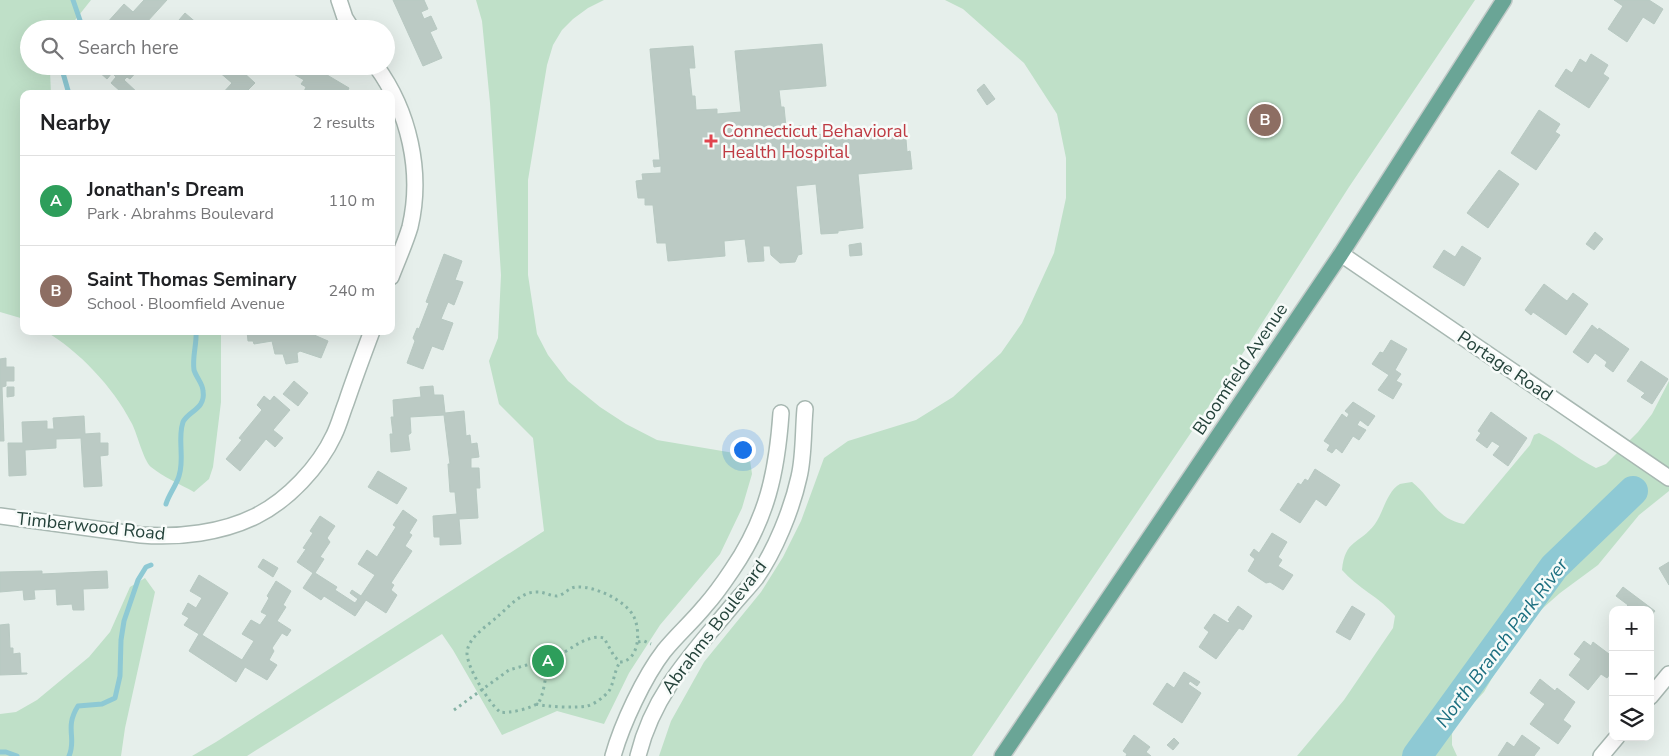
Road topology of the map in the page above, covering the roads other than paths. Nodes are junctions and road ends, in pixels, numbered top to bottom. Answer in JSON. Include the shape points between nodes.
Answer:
{"nodes":[{"id":1,"x":339,"y":0,"type":"edge"},
{"id":2,"x":1504,"y":0,"type":"edge"},
{"id":3,"x":346,"y":20,"type":"edge"},
{"id":4,"x":383,"y":75,"type":"edge"},
{"id":5,"x":391,"y":90,"type":"edge"},
{"id":6,"x":395,"y":98,"type":"edge"},
{"id":7,"x":1341,"y":254,"type":"junction"},
{"id":8,"x":395,"y":266,"type":"edge"},
{"id":9,"x":371,"y":335,"type":"edge"},
{"id":10,"x":805,"y":409,"type":"dead end"},
{"id":11,"x":781,"y":413,"type":"dead end"},
{"id":12,"x":1669,"y":478,"type":"edge"},
{"id":13,"x":0,"y":516,"type":"edge"},
{"id":14,"x":1669,"y":674,"type":"edge"},
{"id":15,"x":1651,"y":696,"type":"edge"},
{"id":16,"x":1614,"y":741,"type":"edge"},
{"id":17,"x":613,"y":756,"type":"edge"},
{"id":18,"x":638,"y":756,"type":"edge"},
{"id":19,"x":1002,"y":756,"type":"edge"},
{"id":20,"x":1602,"y":756,"type":"edge"}],
"edges":[{"from":1,"to":3,"type":"street"},
{"from":2,"to":7,"type":"main road","name":"Bloomfield Avenue"},
{"from":4,"to":5,"type":"street"},
{"from":6,"to":8,"type":"street","via":[[411,145],[415,175],[410,227]]},
{"from":7,"to":12,"type":"street","name":"Portage Road"},
{"from":7,"to":19,"type":"main road","name":"Bloomfield Avenue"},
{"from":9,"to":13,"type":"street","name":"Timberwood Road","via":[[334,435],[322,455],[300,482],[256,516],[208,532],[162,536]]},
{"from":10,"to":18,"type":"street","name":"Abrahms Boulevard","via":[[799,476],[773,547],[756,577],[673,677],[649,721]]},
{"from":11,"to":17,"type":"street","name":"Abrahms Boulevard","via":[[778,455],[757,527],[734,568],[706,606],[650,672],[623,725]]},
{"from":14,"to":15,"type":"street"},
{"from":16,"to":20,"type":"street"}]}
